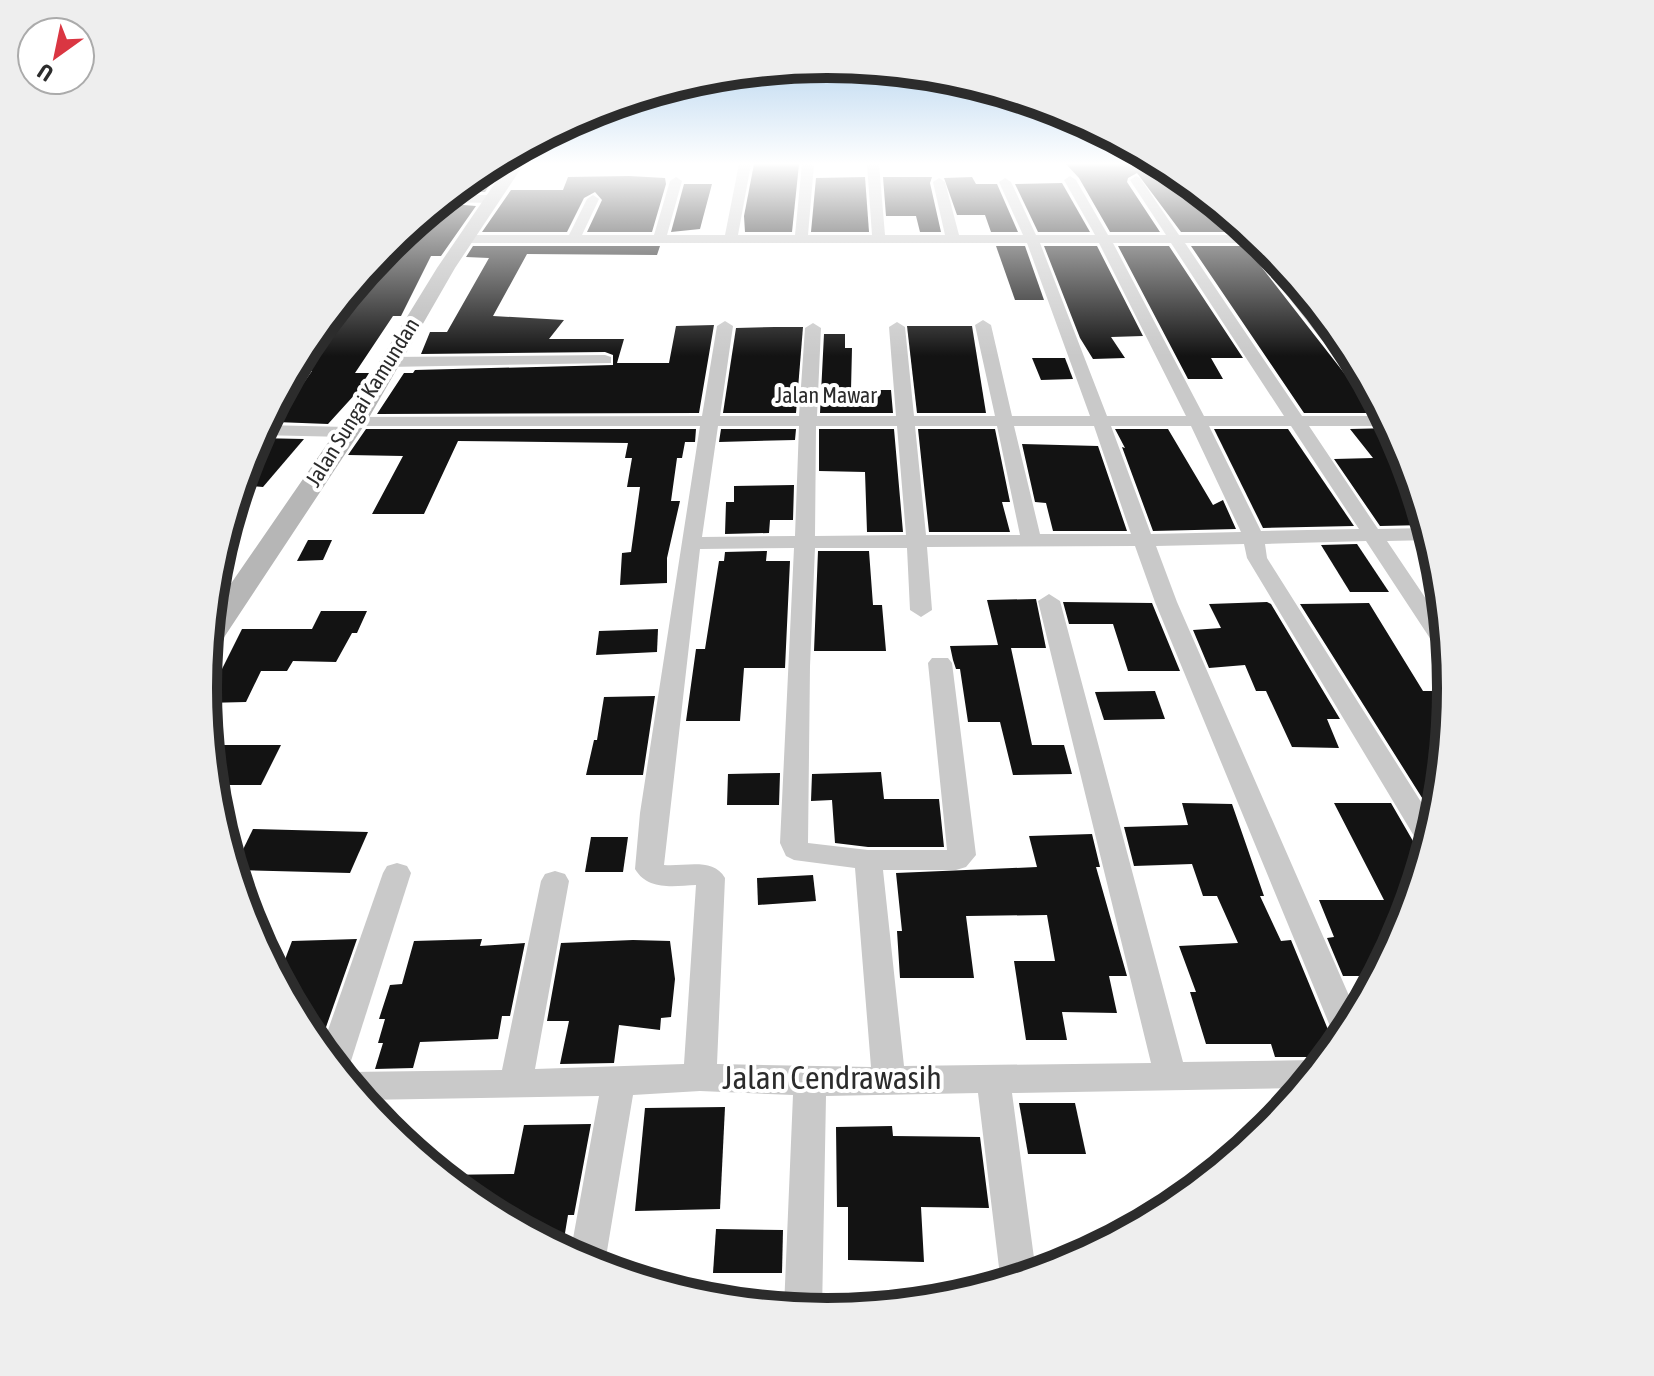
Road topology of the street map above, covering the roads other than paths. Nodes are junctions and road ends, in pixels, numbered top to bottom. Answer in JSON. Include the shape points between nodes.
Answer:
{"nodes":[{"id":1,"x":474,"y":228,"type":"edge"},
{"id":2,"x":579,"y":228,"type":"edge"},
{"id":3,"x":662,"y":228,"type":"edge"},
{"id":4,"x":733,"y":228,"type":"edge"},
{"id":5,"x":802,"y":228,"type":"edge"},
{"id":6,"x":878,"y":228,"type":"edge"},
{"id":7,"x":950,"y":228,"type":"edge"},
{"id":8,"x":1028,"y":228,"type":"edge"},
{"id":9,"x":1098,"y":228,"type":"edge"},
{"id":10,"x":1168,"y":228,"type":"edge"},
{"id":11,"x":1033,"y":238,"type":"junction"},
{"id":12,"x":1175,"y":238,"type":"junction"},
{"id":13,"x":467,"y":239,"type":"junction"},
{"id":14,"x":574,"y":239,"type":"junction"},
{"id":15,"x":659,"y":239,"type":"junction"},
{"id":16,"x":731,"y":239,"type":"junction"},
{"id":17,"x":801,"y":239,"type":"junction"},
{"id":18,"x":879,"y":239,"type":"junction"},
{"id":19,"x":953,"y":239,"type":"junction"},
{"id":20,"x":1104,"y":239,"type":"junction"},
{"id":21,"x":1239,"y":239,"type":"edge"},
{"id":22,"x":983,"y":325,"type":"dead end"},
{"id":23,"x":725,"y":326,"type":"dead end"},
{"id":24,"x":897,"y":327,"type":"dead end"},
{"id":25,"x":813,"y":328,"type":"dead end"},
{"id":26,"x":605,"y":360,"type":"dead end"},
{"id":27,"x":388,"y":362,"type":"junction"},
{"id":28,"x":709,"y":419,"type":"junction"},
{"id":29,"x":808,"y":419,"type":"junction"},
{"id":30,"x":904,"y":420,"type":"junction"},
{"id":31,"x":1100,"y":420,"type":"junction"},
{"id":32,"x":1197,"y":420,"type":"junction"},
{"id":33,"x":1004,"y":421,"type":"junction"},
{"id":34,"x":1297,"y":421,"type":"junction"},
{"id":35,"x":1375,"y":421,"type":"edge"},
{"id":36,"x":350,"y":426,"type":"junction"},
{"id":37,"x":275,"y":429,"type":"edge"},
{"id":38,"x":1417,"y":534,"type":"edge"},
{"id":39,"x":1371,"y":535,"type":"junction"},
{"id":40,"x":1253,"y":536,"type":"junction"},
{"id":41,"x":918,"y":540,"type":"junction"},
{"id":42,"x":1031,"y":540,"type":"junction"},
{"id":43,"x":1143,"y":540,"type":"junction"},
{"id":44,"x":805,"y":542,"type":"junction"},
{"id":45,"x":691,"y":543,"type":"junction"},
{"id":46,"x":1049,"y":601,"type":"dead end"},
{"id":47,"x":921,"y":610,"type":"dead end"},
{"id":48,"x":221,"y":620,"type":"edge"},
{"id":49,"x":1434,"y":628,"type":"edge"},
{"id":50,"x":940,"y":663,"type":"dead end"},
{"id":51,"x":1421,"y":824,"type":"edge"},
{"id":52,"x":868,"y":860,"type":"junction"},
{"id":53,"x":397,"y":873,"type":"dead end"},
{"id":54,"x":555,"y":881,"type":"dead end"},
{"id":55,"x":1341,"y":1015,"type":"edge"},
{"id":56,"x":337,"y":1051,"type":"edge"},
{"id":57,"x":1299,"y":1074,"type":"edge"},
{"id":58,"x":700,"y":1077,"type":"junction"},
{"id":59,"x":993,"y":1078,"type":"junction"},
{"id":60,"x":1171,"y":1078,"type":"junction"},
{"id":61,"x":889,"y":1080,"type":"junction"},
{"id":62,"x":618,"y":1082,"type":"junction"},
{"id":63,"x":810,"y":1082,"type":"junction"},
{"id":64,"x":516,"y":1084,"type":"junction"},
{"id":65,"x":365,"y":1086,"type":"edge"},
{"id":66,"x":589,"y":1250,"type":"edge"},
{"id":67,"x":1017,"y":1268,"type":"edge"},
{"id":68,"x":803,"y":1297,"type":"edge"}],
"edges":[{"from":1,"to":13,"type":"main road","name":"Jalan Sungai Kamundan"},
{"from":2,"to":14,"type":"street"},
{"from":3,"to":15,"type":"street"},
{"from":4,"to":16,"type":"street"},
{"from":5,"to":17,"type":"street"},
{"from":6,"to":18,"type":"street"},
{"from":7,"to":19,"type":"street"},
{"from":8,"to":11,"type":"street"},
{"from":9,"to":20,"type":"street"},
{"from":10,"to":12,"type":"street"},
{"from":11,"to":19,"type":"street"},
{"from":11,"to":20,"type":"street"},
{"from":11,"to":31,"type":"street"},
{"from":12,"to":20,"type":"street"},
{"from":12,"to":21,"type":"street"},
{"from":12,"to":34,"type":"street"},
{"from":13,"to":14,"type":"street"},
{"from":13,"to":27,"type":"main road","name":"Jalan Sungai Kamundan"},
{"from":14,"to":15,"type":"street"},
{"from":15,"to":16,"type":"street"},
{"from":16,"to":17,"type":"street"},
{"from":17,"to":18,"type":"street"},
{"from":18,"to":19,"type":"street"},
{"from":20,"to":32,"type":"street"},
{"from":22,"to":33,"type":"street"},
{"from":23,"to":28,"type":"street"},
{"from":24,"to":30,"type":"street"},
{"from":25,"to":29,"type":"street"},
{"from":26,"to":27,"type":"street"},
{"from":27,"to":36,"type":"main road","name":"Jalan Sungai Kamundan"},
{"from":28,"to":29,"type":"street","name":"Jalan Mawar"},
{"from":28,"to":36,"type":"street","name":"Jalan Mawar"},
{"from":28,"to":45,"type":"street"},
{"from":29,"to":30,"type":"street","name":"Jalan Mawar"},
{"from":29,"to":44,"type":"street"},
{"from":30,"to":33,"type":"street","name":"Jalan Mawar"},
{"from":30,"to":41,"type":"street"},
{"from":31,"to":32,"type":"street","name":"Jalan Mawar"},
{"from":31,"to":33,"type":"street","name":"Jalan Mawar"},
{"from":31,"to":43,"type":"street"},
{"from":32,"to":34,"type":"street","name":"Jalan Mawar"},
{"from":32,"to":40,"type":"street"},
{"from":33,"to":42,"type":"street"},
{"from":34,"to":35,"type":"street","name":"Jalan Mawar"},
{"from":34,"to":39,"type":"street"},
{"from":36,"to":37,"type":"street","name":"Jalan Mawar"},
{"from":36,"to":48,"type":"main road","name":"Jalan Sungai Kamundan"},
{"from":38,"to":39,"type":"street"},
{"from":39,"to":40,"type":"street"},
{"from":39,"to":49,"type":"street"},
{"from":40,"to":43,"type":"street"},
{"from":40,"to":51,"type":"street","via":[[1265,574]]},
{"from":41,"to":42,"type":"street"},
{"from":41,"to":44,"type":"street"},
{"from":41,"to":47,"type":"street"},
{"from":42,"to":43,"type":"street"},
{"from":43,"to":55,"type":"street"},
{"from":44,"to":45,"type":"street"},
{"from":44,"to":52,"type":"street","via":[[794,843],[804,853]]},
{"from":45,"to":58,"type":"street","via":[[649,869],[660,876],[711,878]]},
{"from":46,"to":60,"type":"street"},
{"from":50,"to":52,"type":"street","via":[[962,855],[956,860]]},
{"from":52,"to":61,"type":"street"},
{"from":53,"to":56,"type":"street"},
{"from":54,"to":64,"type":"street"},
{"from":57,"to":60,"type":"street","name":"Jalan Cendrawasih"},
{"from":58,"to":62,"type":"street","name":"Jalan Cendrawasih"},
{"from":58,"to":63,"type":"street","name":"Jalan Cendrawasih"},
{"from":59,"to":60,"type":"street","name":"Jalan Cendrawasih"},
{"from":59,"to":61,"type":"street","name":"Jalan Cendrawasih"},
{"from":59,"to":67,"type":"street"},
{"from":61,"to":63,"type":"street","name":"Jalan Cendrawasih"},
{"from":62,"to":64,"type":"street","name":"Jalan Cendrawasih"},
{"from":62,"to":66,"type":"street"},
{"from":63,"to":68,"type":"street"},
{"from":64,"to":65,"type":"street","name":"Jalan Cendrawasih"}]}
